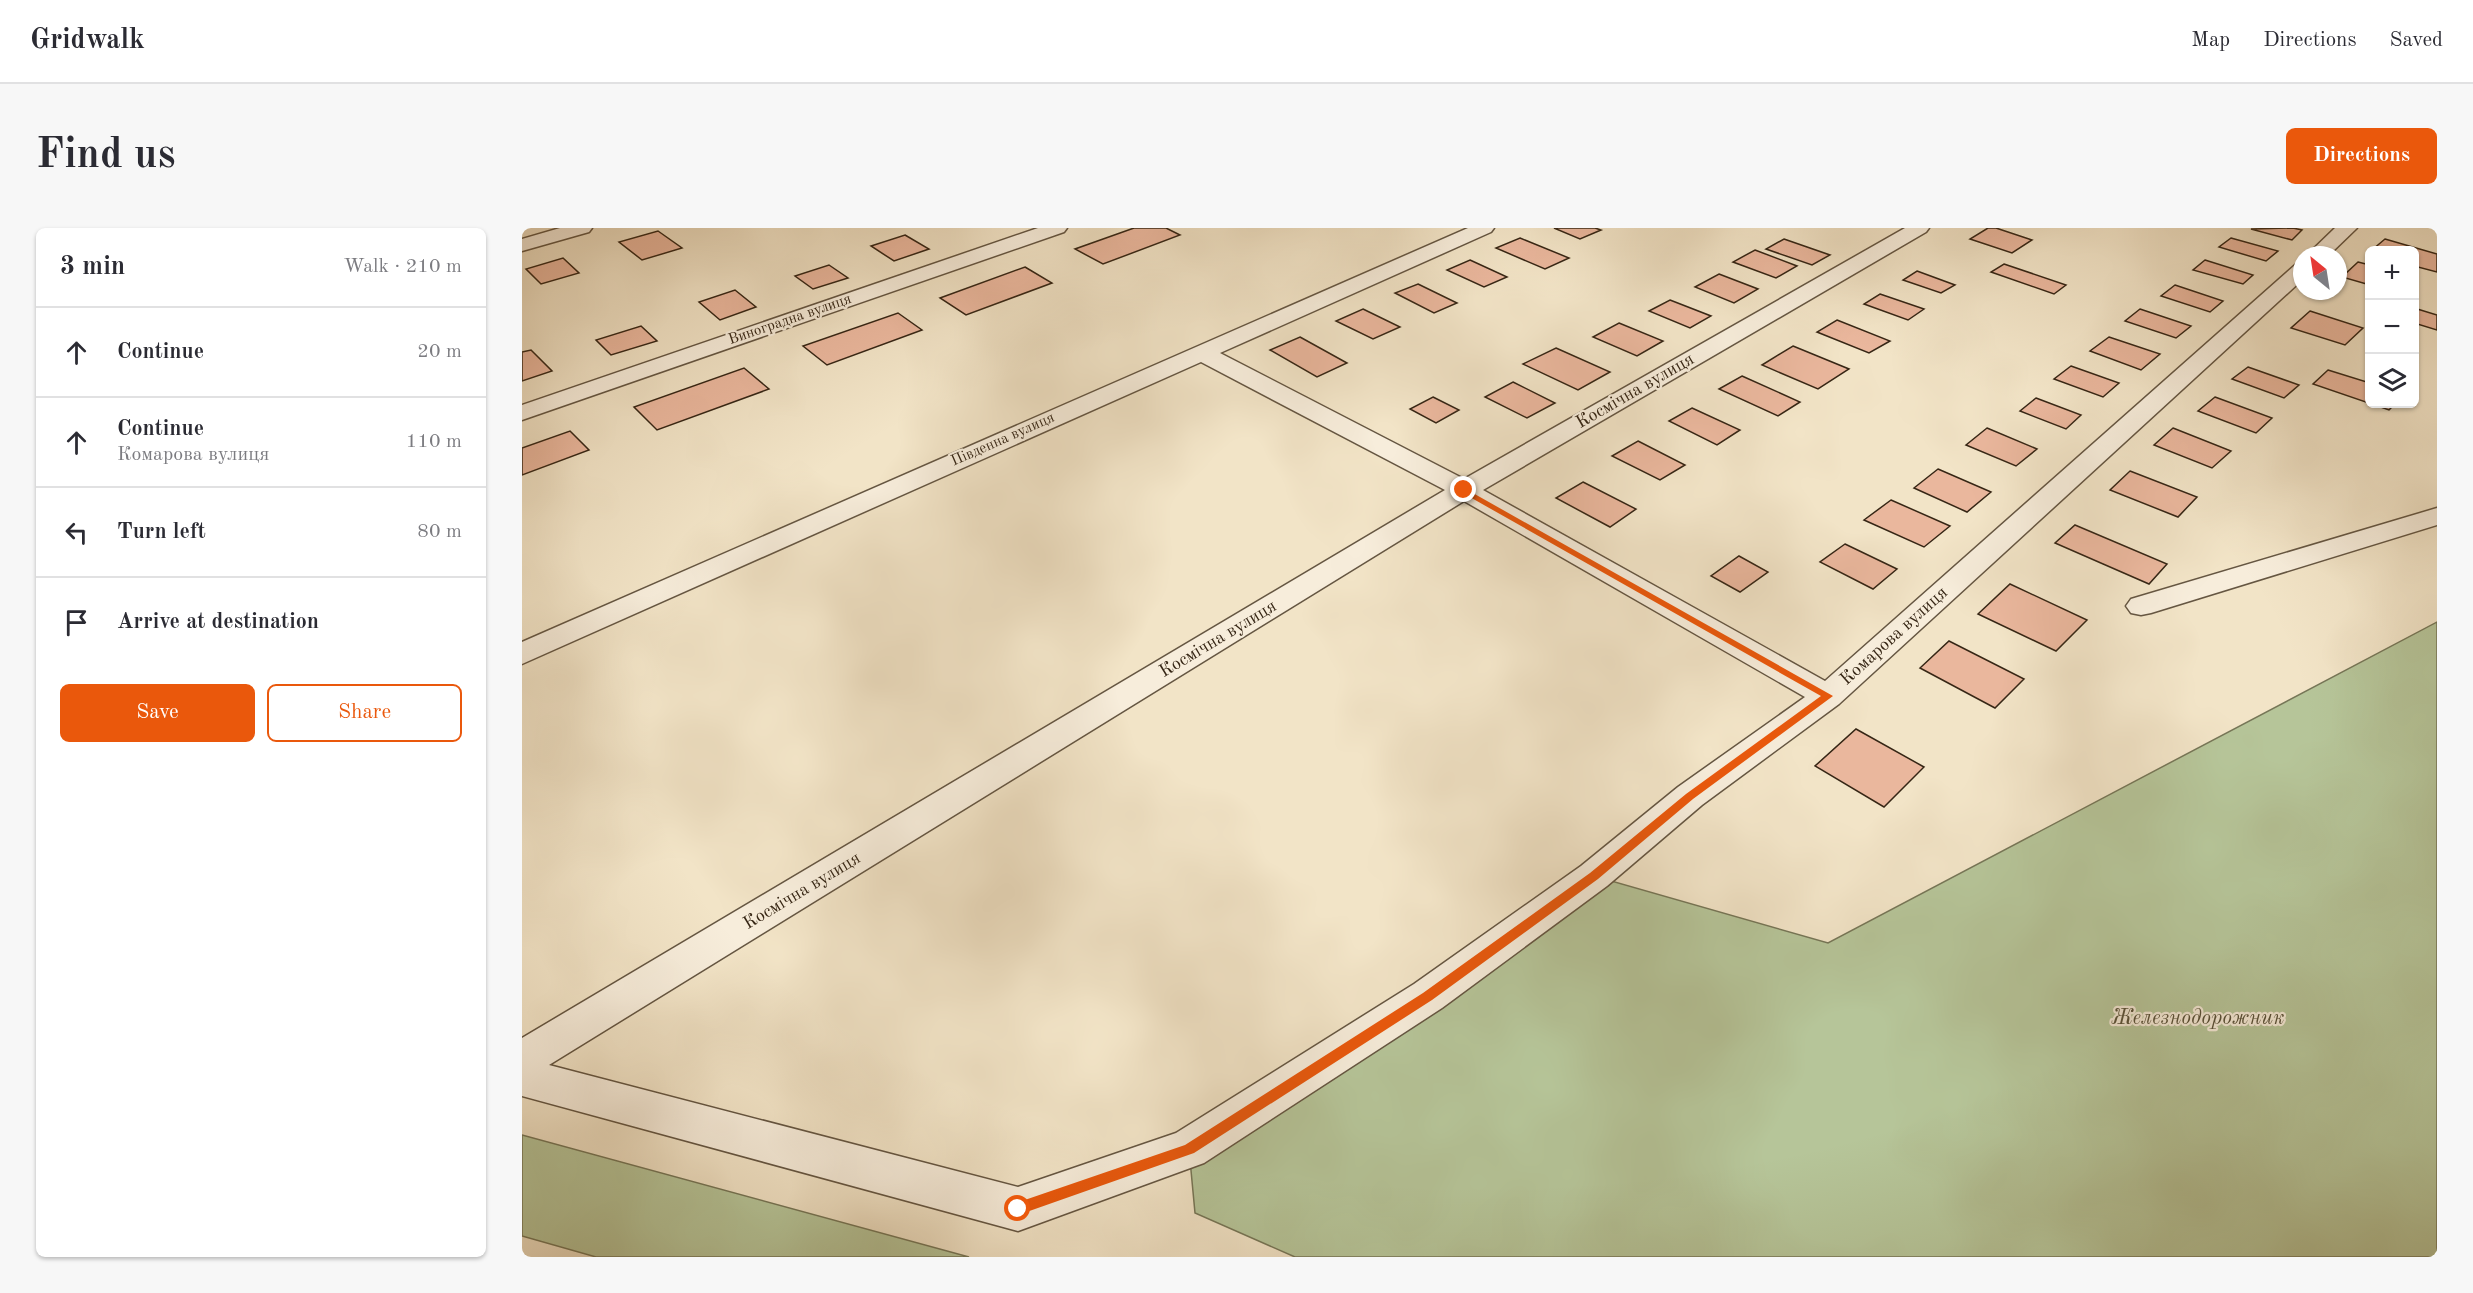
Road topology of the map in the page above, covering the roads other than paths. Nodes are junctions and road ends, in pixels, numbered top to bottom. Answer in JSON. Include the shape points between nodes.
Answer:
{"nodes":[{"id":1,"x":582,"y":228,"type":"edge"},
{"id":2,"x":1057,"y":228,"type":"edge"},
{"id":3,"x":1484,"y":228,"type":"edge"},
{"id":4,"x":1919,"y":228,"type":"edge"},
{"id":5,"x":2347,"y":228,"type":"edge"},
{"id":6,"x":522,"y":245,"type":"edge"},
{"id":7,"x":2327,"y":246,"type":"edge"},
{"id":8,"x":2293,"y":276,"type":"edge"},
{"id":9,"x":1200,"y":352,"type":"junction"},
{"id":10,"x":522,"y":412,"type":"edge"},
{"id":11,"x":1464,"y":490,"type":"junction"},
{"id":12,"x":2437,"y":516,"type":"edge"},
{"id":13,"x":2141,"y":606,"type":"dead end"},
{"id":14,"x":522,"y":654,"type":"edge"},
{"id":15,"x":1828,"y":696,"type":"junction"},
{"id":16,"x":522,"y":1060,"type":"edge"},
{"id":17,"x":522,"y":1077,"type":"edge"}],
"edges":[{"from":1,"to":6,"type":"street"},
{"from":2,"to":10,"type":"street","name":"Виноградна вулиця"},
{"from":3,"to":9,"type":"street","name":"Південна вулиця"},
{"from":4,"to":11,"type":"street","name":"Космічна вулиця"},
{"from":5,"to":7,"type":"street"},
{"from":8,"to":15,"type":"street","name":"Комарова вулиця"},
{"from":9,"to":11,"type":"street"},
{"from":9,"to":14,"type":"street","name":"Південна вулиця"},
{"from":11,"to":15,"type":"street"},
{"from":11,"to":16,"type":"street","name":"Космічна вулиця"},
{"from":12,"to":13,"type":"street"},
{"from":15,"to":17,"type":"street","name":"Комарова вулиця","via":[[1690,796],[1594,876],[1428,996],[1189,1149],[1018,1209]]}]}
